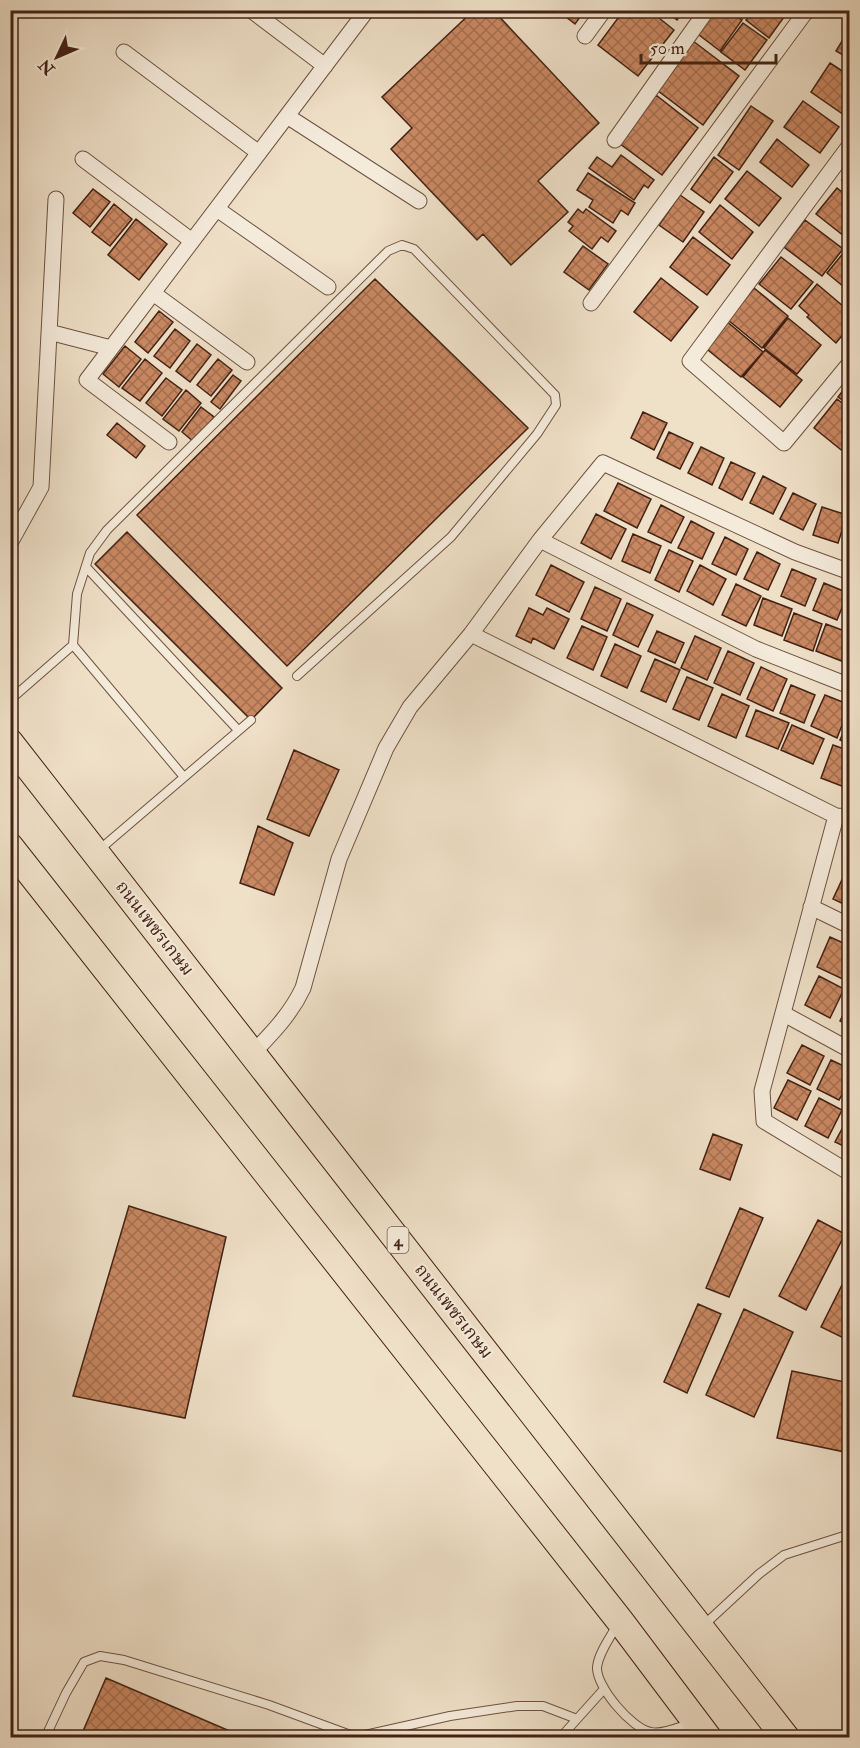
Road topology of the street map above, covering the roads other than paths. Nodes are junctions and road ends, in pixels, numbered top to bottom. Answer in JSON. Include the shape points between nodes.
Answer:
{"nodes":[{"id":1,"x":251,"y":10,"type":"edge"},
{"id":2,"x":367,"y":10,"type":"edge"},
{"id":3,"x":604,"y":10,"type":"edge"},
{"id":4,"x":707,"y":10,"type":"edge"},
{"id":5,"x":807,"y":10,"type":"edge"},
{"id":6,"x":585,"y":36,"type":"dead end"},
{"id":7,"x":124,"y":52,"type":"dead end"},
{"id":8,"x":325,"y":66,"type":"junction"},
{"id":9,"x":287,"y":116,"type":"junction"},
{"id":10,"x":615,"y":140,"type":"dead end"},
{"id":11,"x":849,"y":145,"type":"edge"},
{"id":12,"x":259,"y":153,"type":"junction"},
{"id":13,"x":83,"y":159,"type":"dead end"},
{"id":14,"x":56,"y":199,"type":"dead end"},
{"id":15,"x":419,"y":201,"type":"dead end"},
{"id":16,"x":217,"y":209,"type":"junction"},
{"id":17,"x":192,"y":242,"type":"junction"},
{"id":18,"x":328,"y":287,"type":"dead end"},
{"id":19,"x":153,"y":293,"type":"junction"},
{"id":20,"x":591,"y":303,"type":"dead end"},
{"id":21,"x":49,"y":332,"type":"junction"},
{"id":22,"x":111,"y":348,"type":"junction"},
{"id":23,"x":247,"y":362,"type":"dead end"},
{"id":24,"x":849,"y":363,"type":"edge"},
{"id":25,"x":169,"y":442,"type":"dead end"},
{"id":26,"x":540,"y":540,"type":"junction"},
{"id":27,"x":10,"y":543,"type":"edge"},
{"id":28,"x":86,"y":567,"type":"junction"},
{"id":29,"x":849,"y":572,"type":"edge"},
{"id":30,"x":471,"y":634,"type":"junction"},
{"id":31,"x":73,"y":645,"type":"junction"},
{"id":32,"x":297,"y":676,"type":"dead end"},
{"id":33,"x":849,"y":686,"type":"edge"},
{"id":34,"x":10,"y":700,"type":"edge"},
{"id":35,"x":250,"y":720,"type":"dead end"},
{"id":36,"x":238,"y":730,"type":"junction"},
{"id":37,"x":10,"y":743,"type":"edge"},
{"id":38,"x":184,"y":777,"type":"junction"},
{"id":39,"x":843,"y":816,"type":"edge"},
{"id":40,"x":10,"y":847,"type":"edge"},
{"id":41,"x":96,"y":852,"type":"junction"},
{"id":42,"x":811,"y":907,"type":"junction"},
{"id":43,"x":849,"y":926,"type":"edge"},
{"id":44,"x":784,"y":1014,"type":"junction"},
{"id":45,"x":849,"y":1050,"type":"edge"},
{"id":46,"x":253,"y":1053,"type":"junction"},
{"id":47,"x":849,"y":1173,"type":"edge"},
{"id":48,"x":849,"y":1534,"type":"edge"},
{"id":49,"x":620,"y":1621,"type":"junction"},
{"id":50,"x":701,"y":1628,"type":"junction"},
{"id":51,"x":604,"y":1689,"type":"junction"},
{"id":52,"x":577,"y":1719,"type":"junction"},
{"id":53,"x":702,"y":1730,"type":"edge"},
{"id":54,"x":45,"y":1737,"type":"edge"},
{"id":55,"x":356,"y":1737,"type":"edge"},
{"id":56,"x":560,"y":1737,"type":"edge"},
{"id":57,"x":786,"y":1737,"type":"edge"}],
"edges":[{"from":1,"to":8,"type":"street"},
{"from":2,"to":8,"type":"street"},
{"from":3,"to":6,"type":"street"},
{"from":4,"to":10,"type":"street"},
{"from":5,"to":20,"type":"street"},
{"from":7,"to":12,"type":"street"},
{"from":8,"to":9,"type":"street"},
{"from":9,"to":12,"type":"street"},
{"from":9,"to":15,"type":"street"},
{"from":11,"to":24,"type":"street","via":[[690,361],[784,443]]},
{"from":12,"to":16,"type":"street"},
{"from":13,"to":17,"type":"street"},
{"from":14,"to":21,"type":"street"},
{"from":16,"to":17,"type":"street"},
{"from":16,"to":18,"type":"street"},
{"from":17,"to":19,"type":"street"},
{"from":19,"to":22,"type":"street"},
{"from":19,"to":23,"type":"street"},
{"from":21,"to":22,"type":"street"},
{"from":21,"to":27,"type":"street","via":[[40,487]]},
{"from":22,"to":25,"type":"street","via":[[87,380]]},
{"from":26,"to":29,"type":"street","via":[[603,463],[795,552]]},
{"from":26,"to":30,"type":"street"},
{"from":26,"to":33,"type":"street","via":[[756,649]]},
{"from":28,"to":31,"type":"lane","via":[[77,594]]},
{"from":28,"to":32,"type":"lane","via":[[90,553],[107,530],[388,251],[402,245],[414,249],[555,395],[556,405],[537,434],[451,537]]},
{"from":28,"to":36,"type":"lane"},
{"from":30,"to":39,"type":"street"},
{"from":30,"to":46,"type":"street","via":[[410,707],[386,748],[339,859],[303,988],[282,1022]]},
{"from":31,"to":34,"type":"lane"},
{"from":31,"to":38,"type":"lane"},
{"from":35,"to":36,"type":"lane"},
{"from":36,"to":38,"type":"lane"},
{"from":37,"to":41,"type":"highway","name":"ถนนเพชรเกษม","number":"4"},
{"from":38,"to":41,"type":"lane"},
{"from":39,"to":42,"type":"street"},
{"from":40,"to":49,"type":"highway"},
{"from":41,"to":46,"type":"highway","name":"ถนนเพชรเกษม","number":"4"},
{"from":42,"to":43,"type":"street"},
{"from":42,"to":44,"type":"street"},
{"from":44,"to":45,"type":"street"},
{"from":44,"to":47,"type":"street","via":[[762,1091],[764,1121]]},
{"from":46,"to":50,"type":"highway","name":"ถนนเพชรเกษม","number":"4"},
{"from":48,"to":50,"type":"lane","via":[[784,1555]]},
{"from":49,"to":51,"type":"lane","via":[[597,1666]]},
{"from":49,"to":53,"type":"highway"},
{"from":50,"to":57,"type":"highway","name":"ถนนเพชรเกษม","number":"4"},
{"from":51,"to":52,"type":"lane"},
{"from":51,"to":53,"type":"lane","via":[[633,1722],[650,1732]]},
{"from":52,"to":55,"type":"lane","via":[[543,1706],[517,1706]]},
{"from":52,"to":56,"type":"lane"},
{"from":54,"to":55,"type":"lane","via":[[84,1662],[99,1656],[124,1660],[269,1705]]}]}
